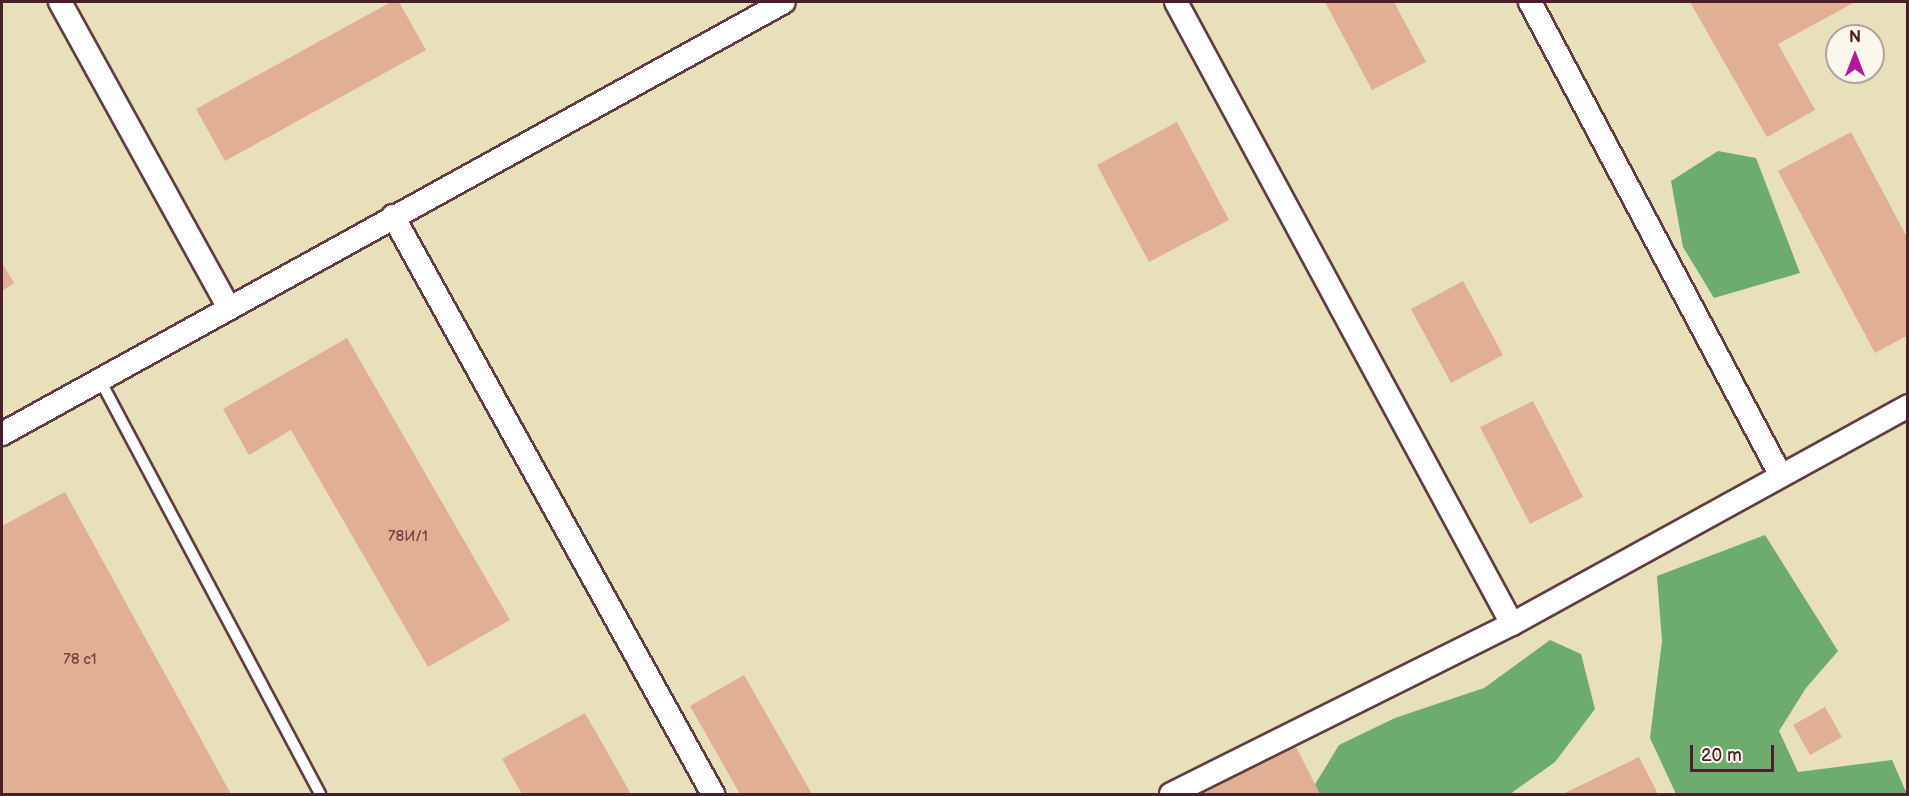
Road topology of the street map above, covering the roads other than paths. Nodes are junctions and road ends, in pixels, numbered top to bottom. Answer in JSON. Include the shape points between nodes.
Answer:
{"nodes":[{"id":1,"x":60,"y":2,"type":"edge"},
{"id":2,"x":784,"y":2,"type":"edge"},
{"id":3,"x":1176,"y":2,"type":"edge"},
{"id":4,"x":1530,"y":2,"type":"edge"},
{"id":5,"x":393,"y":216,"type":"junction"},
{"id":6,"x":230,"y":308,"type":"junction"},
{"id":7,"x":100,"y":380,"type":"junction"},
{"id":8,"x":1908,"y":406,"type":"edge"},
{"id":9,"x":2,"y":434,"type":"edge"},
{"id":10,"x":1781,"y":476,"type":"junction"},
{"id":11,"x":1512,"y":624,"type":"junction"},
{"id":12,"x":320,"y":795,"type":"edge"},
{"id":13,"x":713,"y":795,"type":"edge"},
{"id":14,"x":1171,"y":795,"type":"edge"}],
"edges":[{"from":1,"to":6,"type":"street"},
{"from":2,"to":5,"type":"street"},
{"from":3,"to":11,"type":"street"},
{"from":4,"to":10,"type":"street"},
{"from":5,"to":6,"type":"street"},
{"from":5,"to":13,"type":"street"},
{"from":6,"to":7,"type":"street"},
{"from":7,"to":9,"type":"street"},
{"from":7,"to":12,"type":"lane"},
{"from":8,"to":10,"type":"street"},
{"from":10,"to":11,"type":"street"},
{"from":11,"to":14,"type":"street"}]}
